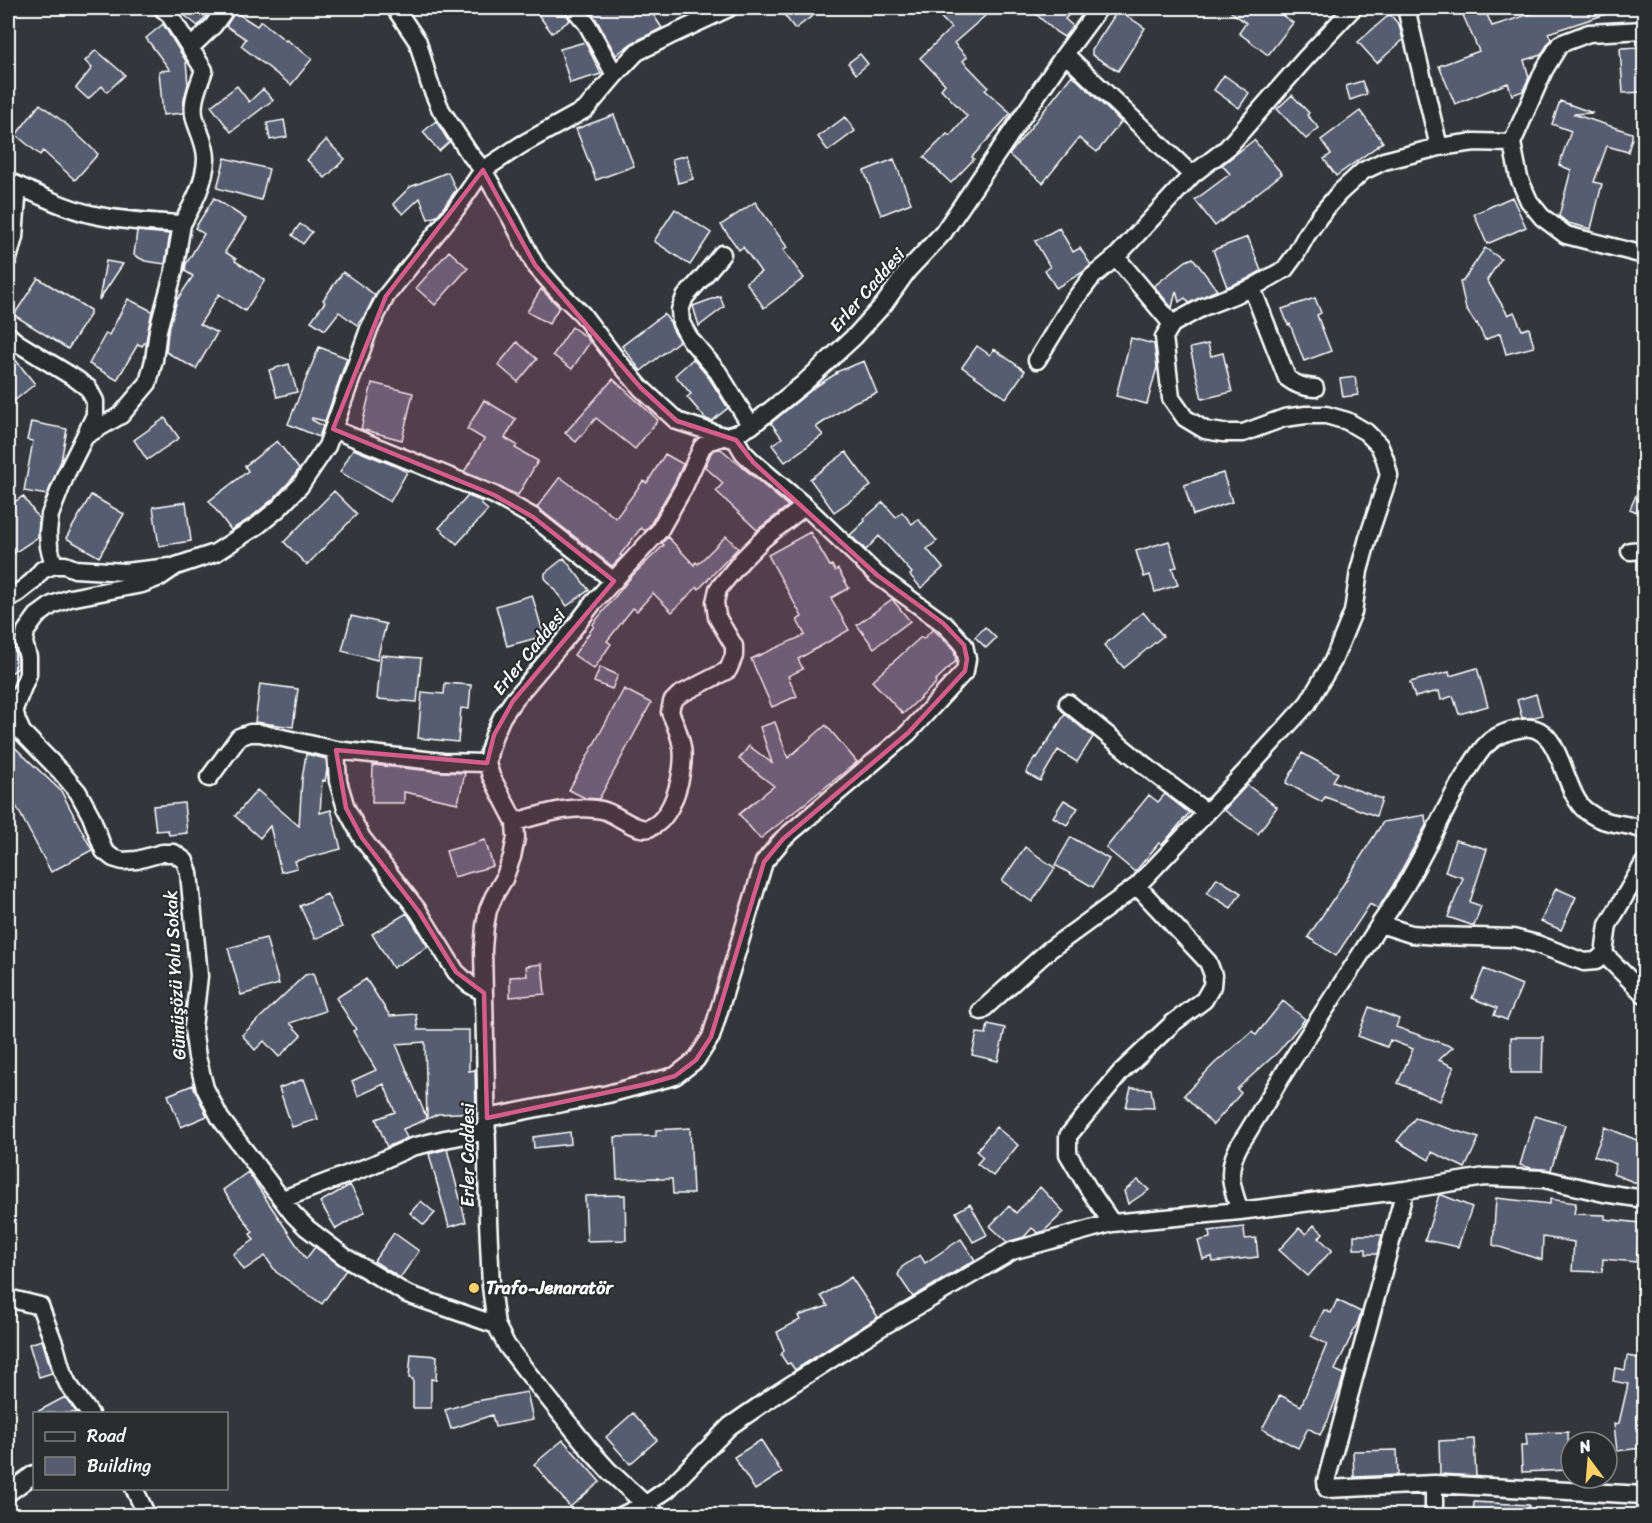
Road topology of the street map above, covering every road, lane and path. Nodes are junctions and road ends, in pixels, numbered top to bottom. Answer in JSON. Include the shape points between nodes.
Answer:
{"nodes":[{"id":1,"x":162,"y":8,"type":"edge"},
{"id":2,"x":226,"y":8,"type":"edge"},
{"id":3,"x":395,"y":8,"type":"edge"},
{"id":4,"x":574,"y":8,"type":"edge"},
{"id":5,"x":729,"y":8,"type":"edge"},
{"id":6,"x":1100,"y":8,"type":"edge"},
{"id":7,"x":1353,"y":8,"type":"edge"},
{"id":8,"x":1406,"y":8,"type":"edge"},
{"id":9,"x":1644,"y":30,"type":"edge"},
{"id":10,"x":191,"y":47,"type":"junction"},
{"id":11,"x":1065,"y":54,"type":"junction"},
{"id":12,"x":615,"y":75,"type":"junction"},
{"id":13,"x":1512,"y":143,"type":"junction"},
{"id":14,"x":1439,"y":147,"type":"junction"},
{"id":15,"x":483,"y":170,"type":"junction"},
{"id":16,"x":1192,"y":175,"type":"junction"},
{"id":17,"x":13,"y":183,"type":"edge"},
{"id":18,"x":182,"y":225,"type":"junction"},
{"id":19,"x":722,"y":254,"type":"dead end"},
{"id":20,"x":1644,"y":255,"type":"edge"},
{"id":21,"x":1116,"y":257,"type":"junction"},
{"id":22,"x":8,"y":259,"type":"edge"},
{"id":23,"x":1252,"y":288,"type":"junction"},
{"id":24,"x":1172,"y":324,"type":"junction"},
{"id":25,"x":8,"y":335,"type":"edge"},
{"id":26,"x":1037,"y":360,"type":"dead end"},
{"id":27,"x":1315,"y":388,"type":"dead end"},
{"id":28,"x":751,"y":426,"type":"junction"},
{"id":29,"x":333,"y":429,"type":"junction"},
{"id":30,"x":84,"y":436,"type":"junction"},
{"id":31,"x":727,"y":436,"type":"junction"},
{"id":32,"x":805,"y":506,"type":"junction"},
{"id":33,"x":54,"y":565,"type":"junction"},
{"id":34,"x":176,"y":566,"type":"junction"},
{"id":35,"x":614,"y":581,"type":"junction"},
{"id":36,"x":8,"y":598,"type":"edge"},
{"id":37,"x":1068,"y":703,"type":"dead end"},
{"id":38,"x":336,"y":750,"type":"junction"},
{"id":39,"x":487,"y":763,"type":"junction"},
{"id":40,"x":209,"y":778,"type":"dead end"},
{"id":41,"x":1206,"y":812,"type":"junction"},
{"id":42,"x":515,"y":822,"type":"junction"},
{"id":43,"x":1644,"y":830,"type":"edge"},
{"id":44,"x":1644,"y":863,"type":"edge"},
{"id":45,"x":1137,"y":886,"type":"junction"},
{"id":46,"x":1380,"y":924,"type":"junction"},
{"id":47,"x":1604,"y":954,"type":"junction"},
{"id":48,"x":484,"y":993,"type":"junction"},
{"id":49,"x":1644,"y":994,"type":"edge"},
{"id":50,"x":981,"y":1011,"type":"dead end"},
{"id":51,"x":487,"y":1125,"type":"junction"},
{"id":52,"x":1405,"y":1190,"type":"junction"},
{"id":53,"x":282,"y":1199,"type":"junction"},
{"id":54,"x":1644,"y":1199,"type":"edge"},
{"id":55,"x":1240,"y":1211,"type":"junction"},
{"id":56,"x":1112,"y":1223,"type":"junction"},
{"id":57,"x":8,"y":1298,"type":"edge"},
{"id":58,"x":496,"y":1325,"type":"junction"},
{"id":59,"x":89,"y":1412,"type":"edge"},
{"id":60,"x":33,"y":1475,"type":"edge"},
{"id":61,"x":1434,"y":1485,"type":"junction"},
{"id":62,"x":135,"y":1490,"type":"edge"},
{"id":63,"x":8,"y":1493,"type":"edge"},
{"id":64,"x":1644,"y":1495,"type":"edge"},
{"id":65,"x":652,"y":1510,"type":"edge"},
{"id":66,"x":147,"y":1515,"type":"edge"},
{"id":67,"x":621,"y":1515,"type":"edge"},
{"id":68,"x":1432,"y":1515,"type":"edge"}],
"edges":[{"from":1,"to":10,"type":"street"},
{"from":2,"to":10,"type":"street"},
{"from":3,"to":15,"type":"street","via":[[418,42],[441,110]]},
{"from":4,"to":12,"type":"street"},
{"from":5,"to":12,"type":"street","name":"Gümüşözü Yolu Sokak","via":[[637,52]]},
{"from":6,"to":11,"type":"street","name":"Erler Caddesi"},
{"from":7,"to":16,"type":"street","via":[[1227,148]]},
{"from":8,"to":14,"type":"street"},
{"from":9,"to":13,"type":"street","via":[[1589,33],[1560,45],[1544,70]]},
{"from":10,"to":18,"type":"street","via":[[204,70],[194,111],[206,159],[199,190]]},
{"from":11,"to":16,"type":"street"},
{"from":11,"to":28,"type":"street","name":"Erler Caddesi","via":[[944,233],[908,270],[855,336]]},
{"from":12,"to":15,"type":"street","name":"Gümüşözü Yolu Sokak","via":[[586,109]]},
{"from":13,"to":14,"type":"street","via":[[1475,142]]},
{"from":13,"to":20,"type":"street","via":[[1519,178],[1542,218],[1566,235]]},
{"from":14,"to":23,"type":"street","via":[[1384,161],[1363,171],[1319,217],[1285,269]]},
{"from":15,"to":29,"type":"street","name":"Gümüşözü Yolu Sokak","via":[[386,296],[369,329]]},
{"from":15,"to":31,"type":"street","via":[[535,265],[582,314],[641,388],[677,421]]},
{"from":16,"to":21,"type":"street"},
{"from":17,"to":18,"type":"street","via":[[89,213]]},
{"from":17,"to":22,"type":"street","via":[[14,237]]},
{"from":18,"to":30,"type":"street","via":[[148,383],[121,415]]},
{"from":19,"to":28,"type":"street","via":[[685,297],[681,323],[718,372]]},
{"from":21,"to":24,"type":"street"},
{"from":21,"to":26,"type":"street","via":[[1092,277],[1072,303]]},
{"from":23,"to":24,"type":"street"},
{"from":23,"to":27,"type":"street","via":[[1287,378],[1302,387]]},
{"from":24,"to":41,"type":"street","via":[[1164,337],[1167,372],[1171,398],[1185,418],[1205,430],[1243,433],[1284,418],[1326,415],[1366,432],[1379,445],[1389,475],[1359,571],[1353,612],[1333,661],[1308,703]]},
{"from":25,"to":30,"type":"street","via":[[88,388],[95,401],[95,415]]},
{"from":28,"to":31,"type":"street","name":"Erler Caddesi"},
{"from":29,"to":34,"type":"street","name":"Gümüşözü Yolu Sokak","via":[[316,463],[279,508],[215,553]]},
{"from":29,"to":35,"type":"street","via":[[494,495],[533,518]]},
{"from":30,"to":33,"type":"street","via":[[51,515],[48,532]]},
{"from":31,"to":32,"type":"street","via":[[736,440],[753,462]]},
{"from":31,"to":35,"type":"street","name":"Erler Caddesi","via":[[702,447],[659,531]]},
{"from":32,"to":42,"type":"street","via":[[763,539],[718,589],[714,602],[717,617],[734,646],[734,656],[728,670],[672,702],[670,712],[683,749],[682,767],[672,804],[659,823],[647,829],[636,828],[603,810],[579,809]]},
{"from":32,"to":51,"type":"street","via":[[877,575],[955,635],[966,652],[965,671],[908,733],[783,838],[764,862],[711,1037],[696,1060],[675,1076]]},
{"from":33,"to":34,"type":"street","via":[[125,572]]},
{"from":33,"to":36,"type":"street"},
{"from":34,"to":53,"type":"street","name":"Gümüşözü Yolu Sokak","via":[[142,584],[70,598],[37,616],[26,632],[28,674],[14,709],[22,732],[78,792],[104,851],[123,861],[174,853],[185,861],[199,976],[194,1028],[196,1057],[220,1118]]},
{"from":35,"to":39,"type":"street","name":"Erler Caddesi","via":[[513,701],[494,735]]},
{"from":37,"to":41,"type":"street"},
{"from":38,"to":39,"type":"street"},
{"from":38,"to":40,"type":"street","via":[[250,732],[239,737]]},
{"from":38,"to":48,"type":"street","via":[[338,781],[346,808],[362,838],[419,912],[456,972]]},
{"from":39,"to":42,"type":"street"},
{"from":41,"to":45,"type":"street"},
{"from":42,"to":48,"type":"street","name":"Erler Caddesi","via":[[512,856],[484,926]]},
{"from":43,"to":46,"type":"street","via":[[1596,818],[1574,796],[1552,743],[1541,732],[1528,728],[1513,730],[1490,742],[1472,763]]},
{"from":44,"to":47,"type":"street","via":[[1608,925]]},
{"from":45,"to":50,"type":"street","via":[[1049,950]]},
{"from":45,"to":56,"type":"street","via":[[1208,962],[1213,975],[1204,1000],[1121,1071],[1068,1136],[1068,1154]]},
{"from":46,"to":47,"type":"street","via":[[1412,934],[1513,938],[1584,962],[1596,962]]},
{"from":46,"to":55,"type":"street","via":[[1237,1150],[1230,1182]]},
{"from":47,"to":49,"type":"street"},
{"from":48,"to":51,"type":"street","name":"Erler Caddesi"},
{"from":51,"to":53,"type":"street","via":[[412,1147]]},
{"from":51,"to":58,"type":"street","name":"Erler Caddesi","via":[[489,1256]]},
{"from":52,"to":54,"type":"street","via":[[1485,1177],[1545,1179]]},
{"from":52,"to":55,"type":"street"},
{"from":52,"to":61,"type":"street","via":[[1326,1480],[1327,1489]]},
{"from":53,"to":58,"type":"street","name":"Gümüşözü Yolu Sokak","via":[[307,1228],[374,1275],[407,1294]]},
{"from":55,"to":56,"type":"street"},
{"from":56,"to":65,"type":"street","via":[[1012,1251],[878,1329],[730,1426]]},
{"from":57,"to":59,"type":"street","via":[[40,1306],[68,1384]]},
{"from":58,"to":65,"type":"street","name":"Erler Caddesi","via":[[526,1372],[590,1450]]},
{"from":60,"to":63,"type":"street"},
{"from":61,"to":64,"type":"street"},
{"from":61,"to":68,"type":"street"},
{"from":62,"to":66,"type":"street"},
{"from":65,"to":67,"type":"street"}]}
